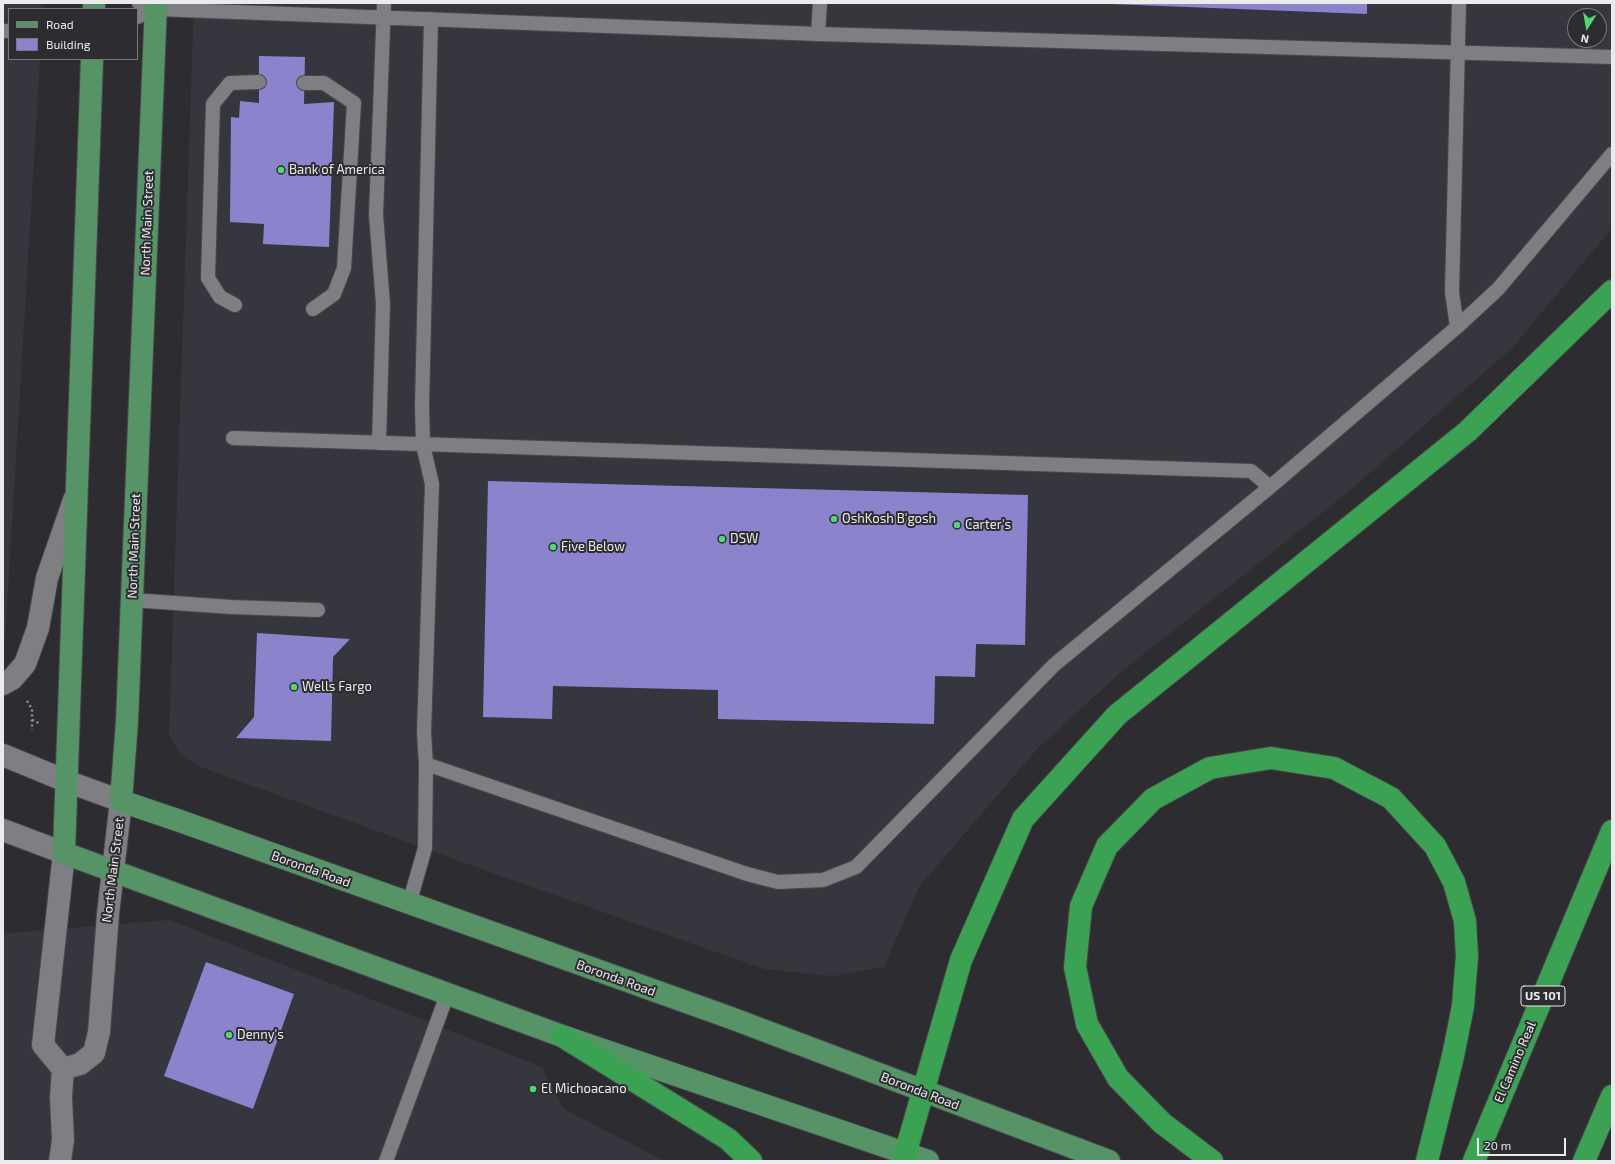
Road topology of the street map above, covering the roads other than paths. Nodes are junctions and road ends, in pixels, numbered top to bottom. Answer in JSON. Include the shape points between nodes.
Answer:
{"nodes":[{"id":1,"x":820,"y":3,"type":"edge"},
{"id":2,"x":1459,"y":3,"type":"edge"},
{"id":3,"x":147,"y":8,"type":"edge"},
{"id":4,"x":383,"y":10,"type":"edge"},
{"id":5,"x":431,"y":19,"type":"junction"},
{"id":6,"x":818,"y":34,"type":"junction"},
{"id":7,"x":1457,"y":53,"type":"junction"},
{"id":8,"x":1612,"y":57,"type":"edge"},
{"id":9,"x":92,"y":60,"type":"edge"},
{"id":10,"x":259,"y":82,"type":"dead end"},
{"id":11,"x":304,"y":83,"type":"dead end"},
{"id":12,"x":1612,"y":154,"type":"edge"},
{"id":13,"x":1612,"y":291,"type":"edge"},
{"id":14,"x":235,"y":304,"type":"dead end"},
{"id":15,"x":313,"y":309,"type":"dead end"},
{"id":16,"x":1457,"y":327,"type":"junction"},
{"id":17,"x":233,"y":438,"type":"dead end"},
{"id":18,"x":379,"y":443,"type":"junction"},
{"id":19,"x":423,"y":445,"type":"junction"},
{"id":20,"x":1270,"y":487,"type":"junction"},
{"id":21,"x":76,"y":493,"type":"junction"},
{"id":22,"x":132,"y":600,"type":"junction"},
{"id":23,"x":318,"y":610,"type":"dead end"},
{"id":24,"x":3,"y":684,"type":"edge"},
{"id":25,"x":3,"y":755,"type":"edge"},
{"id":26,"x":426,"y":764,"type":"junction"},
{"id":27,"x":66,"y":781,"type":"junction"},
{"id":28,"x":121,"y":801,"type":"junction"},
{"id":29,"x":3,"y":830,"type":"edge"},
{"id":30,"x":1612,"y":831,"type":"edge"},
{"id":31,"x":64,"y":852,"type":"junction"},
{"id":32,"x":113,"y":871,"type":"junction"},
{"id":33,"x":410,"y":904,"type":"junction"},
{"id":34,"x":447,"y":994,"type":"junction"},
{"id":35,"x":562,"y":1036,"type":"junction"},
{"id":36,"x":63,"y":1069,"type":"junction"},
{"id":37,"x":923,"y":1092,"type":"junction"},
{"id":38,"x":1612,"y":1096,"type":"edge"},
{"id":39,"x":904,"y":1157,"type":"edge"},
{"id":40,"x":60,"y":1161,"type":"edge"},
{"id":41,"x":386,"y":1161,"type":"edge"},
{"id":42,"x":751,"y":1161,"type":"edge"},
{"id":43,"x":928,"y":1161,"type":"edge"},
{"id":44,"x":1109,"y":1161,"type":"edge"},
{"id":45,"x":1212,"y":1161,"type":"edge"},
{"id":46,"x":1427,"y":1161,"type":"edge"},
{"id":47,"x":1474,"y":1161,"type":"edge"},
{"id":48,"x":1584,"y":1161,"type":"edge"}],
"edges":[{"from":1,"to":6,"type":"lane"},
{"from":2,"to":7,"type":"lane"},
{"from":3,"to":4,"type":"lane"},
{"from":3,"to":22,"type":"main road","name":"North Main Street"},
{"from":4,"to":5,"type":"lane"},
{"from":4,"to":18,"type":"lane","via":[[376,215],[383,304]]},
{"from":5,"to":6,"type":"lane"},
{"from":5,"to":19,"type":"lane"},
{"from":6,"to":7,"type":"lane"},
{"from":7,"to":8,"type":"lane"},
{"from":7,"to":16,"type":"lane","via":[[1452,292]]},
{"from":9,"to":21,"type":"main road"},
{"from":10,"to":14,"type":"lane","via":[[230,83],[213,104],[208,278],[220,296]]},
{"from":11,"to":15,"type":"lane","via":[[324,83],[354,103],[344,268],[334,294]]},
{"from":12,"to":16,"type":"lane","via":[[1498,289]]},
{"from":13,"to":37,"type":"highway","via":[[1468,431],[1117,715],[1023,819],[961,960]]},
{"from":16,"to":20,"type":"lane"},
{"from":17,"to":18,"type":"lane"},
{"from":18,"to":19,"type":"lane"},
{"from":19,"to":20,"type":"lane","via":[[1251,471]]},
{"from":19,"to":26,"type":"lane","via":[[432,484],[424,733]]},
{"from":20,"to":26,"type":"lane","via":[[1054,665],[856,867],[823,880],[778,882],[746,874]]},
{"from":21,"to":24,"type":"main road","via":[[47,578],[38,628],[25,664],[12,679]]},
{"from":21,"to":27,"type":"main road"},
{"from":22,"to":23,"type":"lane"},
{"from":22,"to":28,"type":"main road","name":"North Main Street"},
{"from":25,"to":27,"type":"main road"},
{"from":26,"to":33,"type":"lane","via":[[424,848]]},
{"from":27,"to":28,"type":"main road"},
{"from":27,"to":31,"type":"main road"},
{"from":28,"to":32,"type":"main road","name":"North Main Street"},
{"from":28,"to":33,"type":"main road","name":"Boronda Road"},
{"from":29,"to":31,"type":"main road"},
{"from":30,"to":47,"type":"highway","name":"El Camino Real","number":"US 101"},
{"from":31,"to":32,"type":"main road"},
{"from":31,"to":36,"type":"main road","via":[[43,1045]]},
{"from":32,"to":34,"type":"main road"},
{"from":32,"to":36,"type":"main road","name":"North Main Street","via":[[99,1032],[94,1053],[80,1064]]},
{"from":33,"to":37,"type":"main road","name":"Boronda Road","via":[[731,1018]]},
{"from":34,"to":35,"type":"main road"},
{"from":34,"to":41,"type":"lane"},
{"from":35,"to":39,"type":"main road"},
{"from":35,"to":42,"type":"highway","via":[[728,1139]]},
{"from":36,"to":40,"type":"main road","via":[[63,1140]]},
{"from":37,"to":39,"type":"highway"},
{"from":37,"to":44,"type":"main road","name":"Boronda Road"},
{"from":38,"to":48,"type":"highway"},
{"from":39,"to":43,"type":"main road"},
{"from":45,"to":46,"type":"highway","via":[[1162,1123],[1118,1078],[1087,1024],[1075,967],[1081,906],[1107,846],[1153,799],[1210,768],[1271,758],[1334,768],[1391,798],[1435,846],[1454,882],[1465,921],[1468,956],[1463,1006]]}]}
